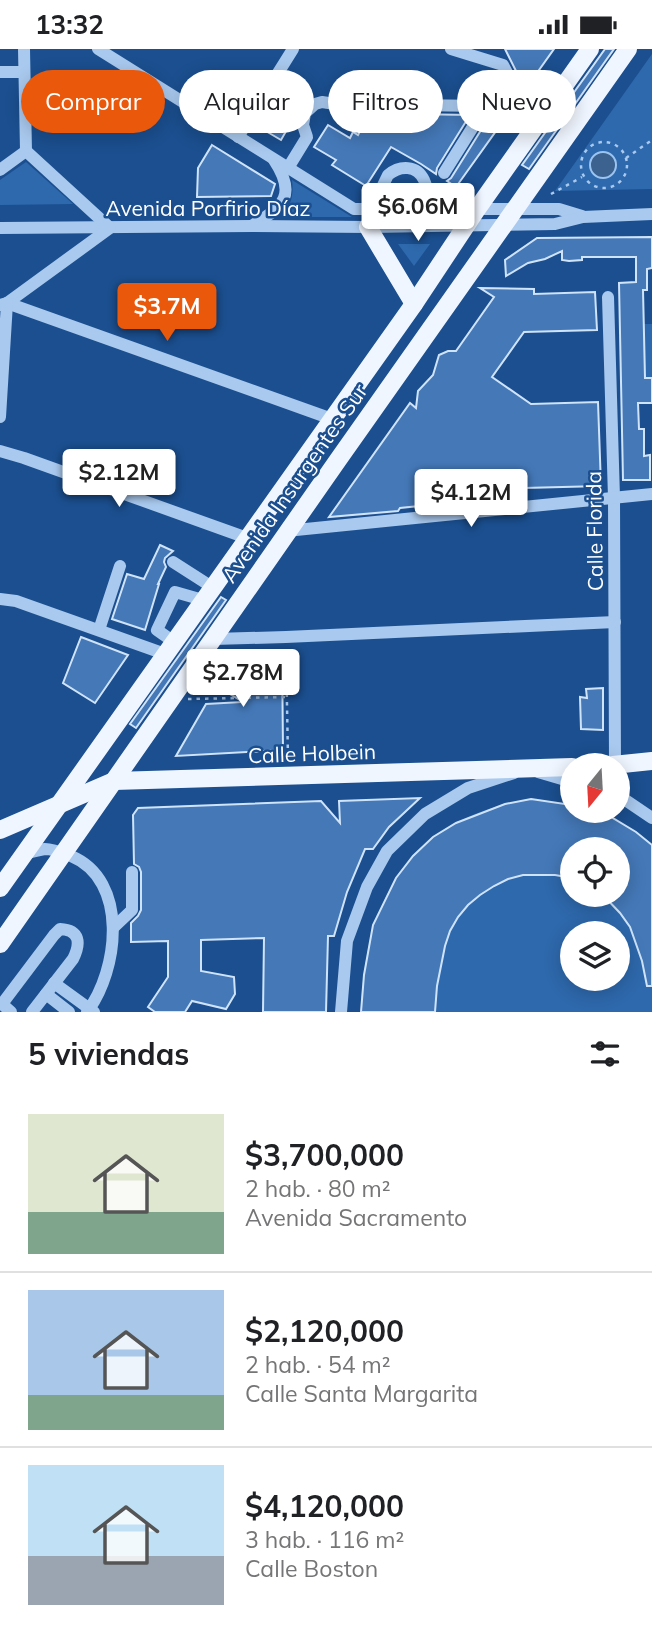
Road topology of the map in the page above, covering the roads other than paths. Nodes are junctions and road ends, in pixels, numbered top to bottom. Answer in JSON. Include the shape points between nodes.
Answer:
{"nodes":[{"id":1,"x":24,"y":49,"type":"edge"},
{"id":2,"x":293,"y":49,"type":"edge"},
{"id":3,"x":450,"y":49,"type":"edge"},
{"id":4,"x":590,"y":49,"type":"edge"},
{"id":5,"x":628,"y":49,"type":"edge"},
{"id":6,"x":101,"y":50,"type":"edge"},
{"id":7,"x":24,"y":70,"type":"edge"},
{"id":8,"x":506,"y":70,"type":"edge"},
{"id":9,"x":576,"y":70,"type":"edge"},
{"id":10,"x":0,"y":72,"type":"edge"},
{"id":11,"x":21,"y":72,"type":"edge"},
{"id":12,"x":26,"y":133,"type":"edge"},
{"id":13,"x":531,"y":133,"type":"edge"},
{"id":14,"x":238,"y":137,"type":"junction"},
{"id":15,"x":26,"y":151,"type":"junction"},
{"id":16,"x":272,"y":157,"type":"junction"},
{"id":17,"x":288,"y":168,"type":"junction"},
{"id":18,"x":0,"y":170,"type":"edge"},
{"id":19,"x":444,"y":173,"type":"dead end"},
{"id":20,"x":477,"y":209,"type":"junction"},
{"id":21,"x":513,"y":209,"type":"junction"},
{"id":22,"x":431,"y":210,"type":"junction"},
{"id":23,"x":652,"y":214,"type":"edge"},
{"id":24,"x":583,"y":217,"type":"junction"},
{"id":25,"x":370,"y":218,"type":"junction"},
{"id":26,"x":466,"y":225,"type":"junction"},
{"id":27,"x":502,"y":225,"type":"junction"},
{"id":28,"x":252,"y":226,"type":"junction"},
{"id":29,"x":0,"y":228,"type":"edge"},
{"id":30,"x":110,"y":228,"type":"junction"},
{"id":31,"x":608,"y":297,"type":"dead end"},
{"id":32,"x":2,"y":302,"type":"edge"},
{"id":33,"x":414,"y":304,"type":"junction"},
{"id":34,"x":0,"y":417,"type":"edge"},
{"id":35,"x":332,"y":419,"type":"junction"},
{"id":36,"x":0,"y":451,"type":"edge"},
{"id":37,"x":652,"y":494,"type":"edge"},
{"id":38,"x":614,"y":498,"type":"junction"},
{"id":39,"x":286,"y":531,"type":"junction"},
{"id":40,"x":247,"y":538,"type":"junction"},
{"id":41,"x":173,"y":562,"type":"dead end"},
{"id":42,"x":120,"y":566,"type":"dead end"},
{"id":43,"x":208,"y":594,"type":"junction"},
{"id":44,"x":0,"y":599,"type":"edge"},
{"id":45,"x":615,"y":622,"type":"junction"},
{"id":46,"x":99,"y":630,"type":"junction"},
{"id":47,"x":214,"y":639,"type":"junction"},
{"id":48,"x":169,"y":648,"type":"junction"},
{"id":49,"x":614,"y":753,"type":"edge"},
{"id":50,"x":652,"y":761,"type":"edge"},
{"id":51,"x":630,"y":763,"type":"edge"},
{"id":52,"x":560,"y":768,"type":"edge"},
{"id":53,"x":527,"y":769,"type":"junction"},
{"id":54,"x":560,"y":779,"type":"edge"},
{"id":55,"x":114,"y":781,"type":"junction"},
{"id":56,"x":630,"y":803,"type":"edge"},
{"id":57,"x":58,"y":805,"type":"junction"},
{"id":58,"x":0,"y":814,"type":"edge"},
{"id":59,"x":652,"y":818,"type":"edge"},
{"id":60,"x":19,"y":822,"type":"junction"},
{"id":61,"x":0,"y":830,"type":"edge"},
{"id":62,"x":63,"y":853,"type":"junction"},
{"id":63,"x":24,"y":854,"type":"junction"},
{"id":64,"x":132,"y":871,"type":"dead end"},
{"id":65,"x":0,"y":888,"type":"edge"},
{"id":66,"x":113,"y":928,"type":"junction"},
{"id":67,"x":0,"y":944,"type":"edge"},
{"id":68,"x":50,"y":989,"type":"junction"},
{"id":69,"x":90,"y":1011,"type":"edge"},
{"id":70,"x":11,"y":1012,"type":"edge"},
{"id":71,"x":32,"y":1012,"type":"edge"},
{"id":72,"x":69,"y":1012,"type":"edge"},
{"id":73,"x":341,"y":1012,"type":"edge"}],
"edges":[{"from":1,"to":7,"type":"street"},
{"from":2,"to":14,"type":"street"},
{"from":3,"to":8,"type":"street","via":[[503,65]]},
{"from":4,"to":9,"type":"main road","name":"Avenida Insurgentes Sur"},
{"from":5,"to":21,"type":"main road","name":"Avenida Insurgentes Sur"},
{"from":6,"to":14,"type":"street"},
{"from":10,"to":11,"type":"street"},
{"from":12,"to":15,"type":"street"},
{"from":13,"to":20,"type":"main road","name":"Avenida Insurgentes Sur"},
{"from":14,"to":16,"type":"street"},
{"from":15,"to":18,"type":"street"},
{"from":15,"to":30,"type":"street"},
{"from":16,"to":17,"type":"street"},
{"from":16,"to":28,"type":"street","via":[[286,191],[275,211]]},
{"from":17,"to":19,"type":"street","via":[[307,137],[303,119],[315,104],[328,102],[353,114],[390,115],[409,105],[486,106]]},
{"from":17,"to":25,"type":"street","name":"Avenida Porfirio Díaz"},
{"from":20,"to":21,"type":"street","name":"Avenida Porfirio Díaz"},
{"from":20,"to":22,"type":"street","name":"Avenida Porfirio Díaz"},
{"from":20,"to":26,"type":"main road","name":"Avenida Insurgentes Sur"},
{"from":21,"to":24,"type":"street","name":"Avenida Porfirio Díaz","via":[[559,209]]},
{"from":21,"to":27,"type":"main road","name":"Avenida Insurgentes Sur"},
{"from":22,"to":25,"type":"street","name":"Avenida Porfirio Díaz"},
{"from":22,"to":25,"type":"street","via":[[422,177],[406,168],[388,175]]},
{"from":23,"to":24,"type":"street","name":"Avenida Porfirio Díaz"},
{"from":24,"to":27,"type":"street","name":"Avenida Porfirio Díaz","via":[[555,224]]},
{"from":25,"to":26,"type":"street","name":"Avenida Porfirio Díaz"},
{"from":25,"to":28,"type":"street","name":"Avenida Porfirio Díaz"},
{"from":25,"to":33,"type":"main road"},
{"from":26,"to":27,"type":"street","name":"Avenida Porfirio Díaz"},
{"from":26,"to":33,"type":"main road","name":"Avenida Insurgentes Sur"},
{"from":27,"to":39,"type":"main road","name":"Avenida Insurgentes Sur"},
{"from":28,"to":30,"type":"street","name":"Avenida Porfirio Díaz"},
{"from":29,"to":30,"type":"street","name":"Avenida Porfirio Díaz"},
{"from":30,"to":32,"type":"street"},
{"from":31,"to":38,"type":"street","name":"Calle Florida"},
{"from":32,"to":34,"type":"street"},
{"from":32,"to":35,"type":"street"},
{"from":33,"to":35,"type":"main road","name":"Avenida Insurgentes Sur"},
{"from":35,"to":40,"type":"main road","name":"Avenida Insurgentes Sur"},
{"from":36,"to":40,"type":"street"},
{"from":37,"to":38,"type":"street"},
{"from":38,"to":39,"type":"street"},
{"from":38,"to":45,"type":"street","name":"Calle Florida"},
{"from":39,"to":47,"type":"main road","name":"Avenida Insurgentes Sur"},
{"from":40,"to":43,"type":"main road","name":"Avenida Insurgentes Sur"},
{"from":41,"to":43,"type":"street"},
{"from":42,"to":46,"type":"street"},
{"from":43,"to":48,"type":"main road","name":"Avenida Insurgentes Sur"},
{"from":43,"to":48,"type":"street","via":[[175,592],[158,630]]},
{"from":44,"to":46,"type":"street"},
{"from":45,"to":47,"type":"street"},
{"from":45,"to":49,"type":"street","name":"Calle Florida"},
{"from":46,"to":48,"type":"street"},
{"from":47,"to":55,"type":"main road","name":"Avenida Insurgentes Sur"},
{"from":48,"to":57,"type":"main road","name":"Avenida Insurgentes Sur"},
{"from":50,"to":51,"type":"main road"},
{"from":52,"to":53,"type":"main road","name":"Calle Holbein"},
{"from":53,"to":54,"type":"street"},
{"from":53,"to":55,"type":"main road","name":"Calle Holbein"},
{"from":53,"to":73,"type":"street","via":[[468,788],[425,814],[387,851],[367,887],[347,941]]},
{"from":55,"to":57,"type":"main road","name":"Calle Holbein"},
{"from":55,"to":62,"type":"main road","name":"Avenida Insurgentes Sur"},
{"from":56,"to":59,"type":"street"},
{"from":57,"to":60,"type":"main road","name":"Calle Holbein"},
{"from":57,"to":63,"type":"main road","name":"Avenida Insurgentes Sur"},
{"from":58,"to":60,"type":"main road"},
{"from":60,"to":61,"type":"main road","name":"Calle Holbein"},
{"from":62,"to":63,"type":"street","via":[[47,849]]},
{"from":62,"to":66,"type":"street","via":[[83,862],[99,878]]},
{"from":62,"to":67,"type":"main road","name":"Avenida Insurgentes Sur"},
{"from":63,"to":65,"type":"main road","name":"Avenida Insurgentes Sur"},
{"from":64,"to":66,"type":"street","via":[[132,910]]},
{"from":66,"to":69,"type":"street","via":[[106,974]]},
{"from":68,"to":69,"type":"street"},
{"from":68,"to":70,"type":"street","via":[[78,950],[75,934],[68,929],[54,935],[2,1004]]},
{"from":68,"to":71,"type":"street"},
{"from":68,"to":72,"type":"street"}]}
